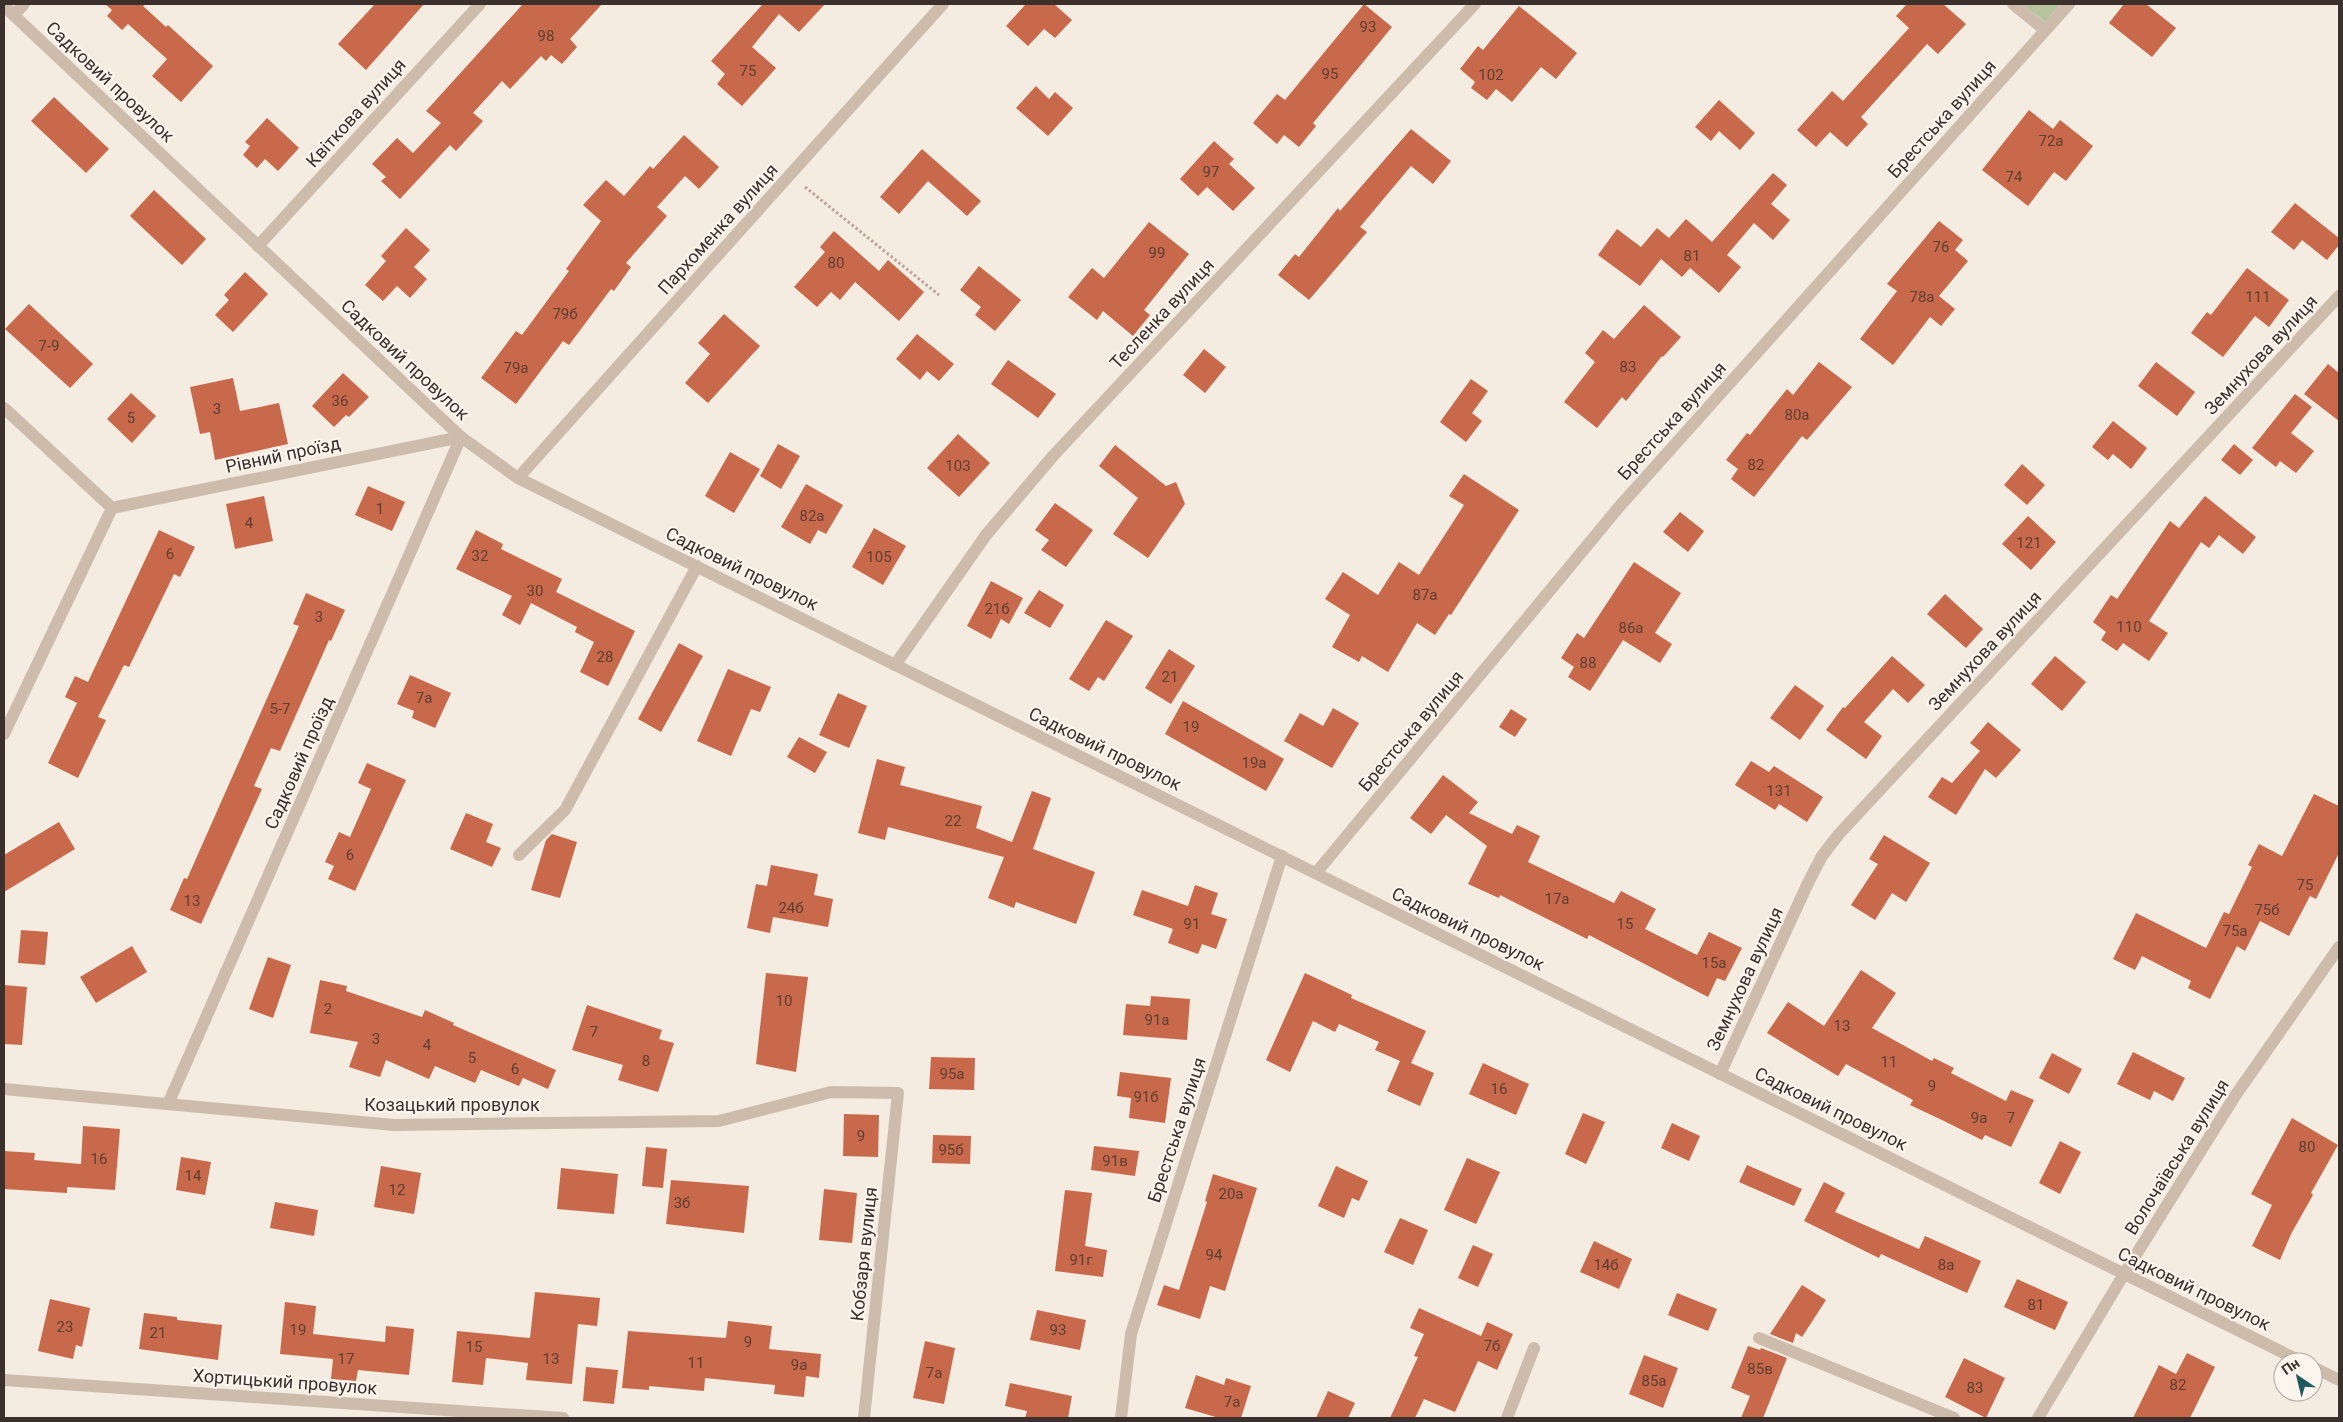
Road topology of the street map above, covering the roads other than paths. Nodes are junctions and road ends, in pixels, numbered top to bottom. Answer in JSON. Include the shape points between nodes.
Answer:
{"nodes":[{"id":1,"x":24,"y":4,"type":"edge"},
{"id":2,"x":480,"y":4,"type":"edge"},
{"id":3,"x":943,"y":4,"type":"edge"},
{"id":4,"x":1475,"y":4,"type":"edge"},
{"id":5,"x":2013,"y":4,"type":"edge"},
{"id":6,"x":2069,"y":4,"type":"edge"},
{"id":7,"x":4,"y":6,"type":"edge"},
{"id":8,"x":14,"y":16,"type":"junction"},
{"id":9,"x":2045,"y":30,"type":"junction"},
{"id":10,"x":258,"y":246,"type":"junction"},
{"id":11,"x":2339,"y":296,"type":"edge"},
{"id":12,"x":4,"y":408,"type":"edge"},
{"id":13,"x":462,"y":437,"type":"junction"},
{"id":14,"x":518,"y":478,"type":"junction"},
{"id":15,"x":112,"y":508,"type":"junction"},
{"id":16,"x":697,"y":566,"type":"junction"},
{"id":17,"x":895,"y":665,"type":"junction"},
{"id":18,"x":4,"y":734,"type":"edge"},
{"id":19,"x":519,"y":855,"type":"dead end"},
{"id":20,"x":1282,"y":856,"type":"junction"},
{"id":21,"x":1316,"y":873,"type":"junction"},
{"id":22,"x":2339,"y":946,"type":"edge"},
{"id":23,"x":1720,"y":1074,"type":"junction"},
{"id":24,"x":4,"y":1089,"type":"edge"},
{"id":25,"x":898,"y":1093,"type":"joint"},
{"id":26,"x":168,"y":1104,"type":"junction"},
{"id":27,"x":2124,"y":1274,"type":"junction"},
{"id":28,"x":1759,"y":1338,"type":"dead end"},
{"id":29,"x":1534,"y":1348,"type":"dead end"},
{"id":30,"x":2282,"y":1352,"type":"edge"},
{"id":31,"x":2323,"y":1372,"type":"edge"},
{"id":32,"x":4,"y":1380,"type":"edge"},
{"id":33,"x":2339,"y":1380,"type":"edge"},
{"id":34,"x":564,"y":1418,"type":"edge"},
{"id":35,"x":864,"y":1418,"type":"edge"},
{"id":36,"x":1121,"y":1418,"type":"edge"},
{"id":37,"x":1507,"y":1418,"type":"edge"},
{"id":38,"x":1954,"y":1418,"type":"edge"},
{"id":39,"x":2038,"y":1418,"type":"edge"}],
"edges":[{"from":1,"to":8,"type":"street"},
{"from":2,"to":10,"type":"street","name":"Квіткова вулиця"},
{"from":3,"to":14,"type":"street","name":"Пархоменка вулиця"},
{"from":4,"to":17,"type":"street","name":"Тесленка вулиця","via":[[1053,456],[986,535]]},
{"from":5,"to":9,"type":"street"},
{"from":6,"to":9,"type":"street","name":"Брестська вулиця"},
{"from":7,"to":8,"type":"street","name":"Садковий провулок"},
{"from":8,"to":10,"type":"street","name":"Садковий провулок"},
{"from":9,"to":21,"type":"street","name":"Брестська вулиця","via":[[1619,507]]},
{"from":10,"to":13,"type":"street","name":"Садковий провулок"},
{"from":11,"to":23,"type":"street","name":"Земнухова вулиця","via":[[1839,834],[1808,882]]},
{"from":12,"to":15,"type":"street"},
{"from":13,"to":14,"type":"street","name":"Садковий провулок"},
{"from":13,"to":15,"type":"street","name":"Рівний проїзд"},
{"from":13,"to":26,"type":"street","name":"Садковий проїзд"},
{"from":14,"to":16,"type":"street","name":"Садковий провулок"},
{"from":15,"to":18,"type":"street"},
{"from":16,"to":17,"type":"street","name":"Садковий провулок"},
{"from":16,"to":19,"type":"street","via":[[565,810]]},
{"from":17,"to":20,"type":"street","name":"Садковий провулок"},
{"from":20,"to":21,"type":"street","name":"Садковий провулок"},
{"from":20,"to":36,"type":"street","name":"Брестська вулиця","via":[[1130,1334]]},
{"from":21,"to":23,"type":"street","name":"Садковий провулок"},
{"from":22,"to":27,"type":"street","name":"Волочаївська вулиця","via":[[2235,1096]]},
{"from":23,"to":27,"type":"street","name":"Садковий провулок"},
{"from":24,"to":26,"type":"street","name":"Козацький провулок"},
{"from":25,"to":26,"type":"street","name":"Козацький провулок","via":[[831,1092],[719,1121],[394,1125]]},
{"from":25,"to":35,"type":"street","name":"Кобзаря вулиця"},
{"from":27,"to":30,"type":"street","name":"Садковий провулок"},
{"from":27,"to":39,"type":"street","name":"Волочаївська вулиця"},
{"from":28,"to":38,"type":"street"},
{"from":29,"to":37,"type":"street"},
{"from":31,"to":33,"type":"street"},
{"from":32,"to":34,"type":"street","name":"Хортицький провулок"}]}
